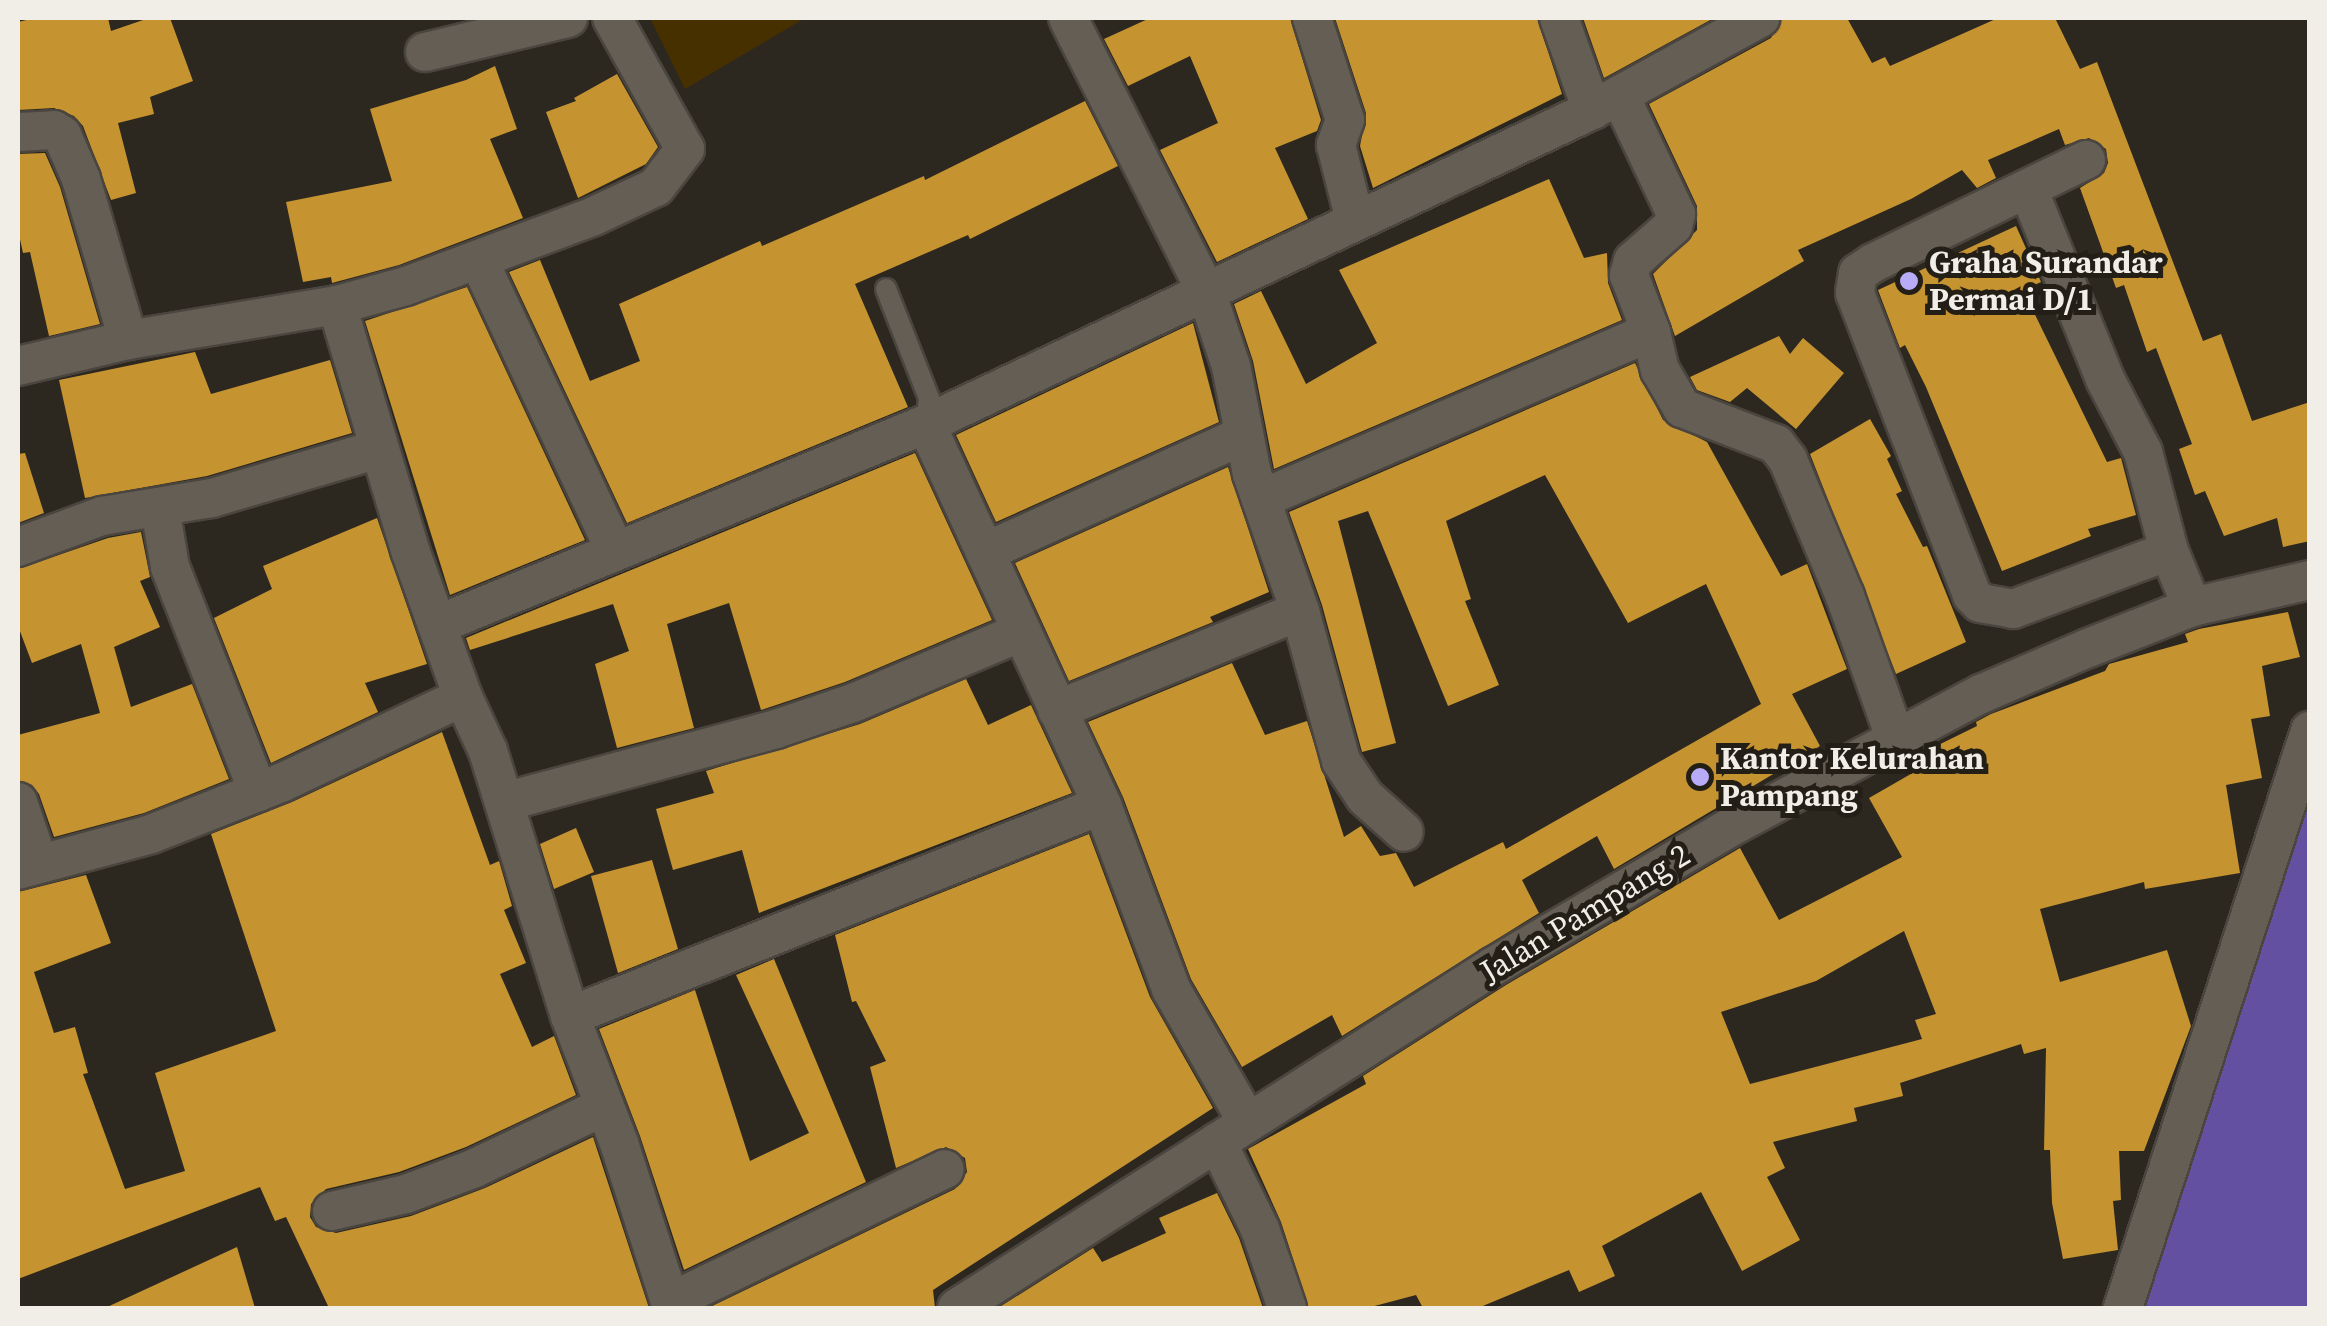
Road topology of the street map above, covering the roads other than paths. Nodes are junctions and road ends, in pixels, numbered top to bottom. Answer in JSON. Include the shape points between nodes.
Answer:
{"nodes":[{"id":1,"x":568,"y":18,"type":"edge"},
{"id":2,"x":612,"y":18,"type":"edge"},
{"id":3,"x":1068,"y":18,"type":"edge"},
{"id":4,"x":1312,"y":18,"type":"edge"},
{"id":5,"x":1559,"y":18,"type":"edge"},
{"id":6,"x":1760,"y":18,"type":"edge"},
{"id":7,"x":425,"y":52,"type":"dead end"},
{"id":8,"x":1606,"y":103,"type":"junction"},
{"id":9,"x":18,"y":132,"type":"edge"},
{"id":10,"x":2086,"y":160,"type":"dead end"},
{"id":11,"x":2028,"y":189,"type":"junction"},
{"id":12,"x":1355,"y":220,"type":"junction"},
{"id":13,"x":480,"y":261,"type":"junction"},
{"id":14,"x":886,"y":289,"type":"dead end"},
{"id":15,"x":1206,"y":291,"type":"junction"},
{"id":16,"x":337,"y":305,"type":"junction"},
{"id":17,"x":1651,"y":332,"type":"junction"},
{"id":18,"x":128,"y":340,"type":"junction"},
{"id":19,"x":18,"y":366,"type":"edge"},
{"id":20,"x":926,"y":424,"type":"junction"},
{"id":21,"x":1244,"y":434,"type":"junction"},
{"id":22,"x":378,"y":449,"type":"junction"},
{"id":23,"x":1261,"y":499,"type":"junction"},
{"id":24,"x":160,"y":508,"type":"junction"},
{"id":25,"x":18,"y":547,"type":"edge"},
{"id":26,"x":615,"y":550,"type":"junction"},
{"id":27,"x":2169,"y":550,"type":"junction"},
{"id":28,"x":985,"y":552,"type":"junction"},
{"id":29,"x":2310,"y":580,"type":"edge"},
{"id":30,"x":2192,"y":607,"type":"junction"},
{"id":31,"x":1300,"y":611,"type":"junction"},
{"id":32,"x":436,"y":625,"type":"junction"},
{"id":33,"x":1021,"y":632,"type":"junction"},
{"id":34,"x":463,"y":697,"type":"junction"},
{"id":35,"x":1058,"y":710,"type":"junction"},
{"id":36,"x":2310,"y":730,"type":"edge"},
{"id":37,"x":1896,"y":740,"type":"junction"},
{"id":38,"x":258,"y":792,"type":"junction"},
{"id":39,"x":18,"y":802,"type":"edge"},
{"id":40,"x":504,"y":802,"type":"junction"},
{"id":41,"x":1102,"y":805,"type":"junction"},
{"id":42,"x":1404,"y":832,"type":"dead end"},
{"id":43,"x":28,"y":867,"type":"edge"},
{"id":44,"x":570,"y":1016,"type":"junction"},
{"id":45,"x":604,"y":1107,"type":"junction"},
{"id":46,"x":1232,"y":1132,"type":"junction"},
{"id":47,"x":945,"y":1169,"type":"dead end"},
{"id":48,"x":332,"y":1211,"type":"dead end"},
{"id":49,"x":671,"y":1305,"type":"edge"},
{"id":50,"x":957,"y":1308,"type":"edge"},
{"id":51,"x":1286,"y":1308,"type":"edge"},
{"id":52,"x":2123,"y":1308,"type":"edge"}],
"edges":[{"from":1,"to":7,"type":"street"},
{"from":2,"to":13,"type":"street","via":[[685,149],[656,187]]},
{"from":3,"to":15,"type":"street"},
{"from":4,"to":12,"type":"street","via":[[1345,120],[1336,144]]},
{"from":5,"to":8,"type":"street"},
{"from":6,"to":8,"type":"street"},
{"from":8,"to":12,"type":"street"},
{"from":8,"to":17,"type":"street","via":[[1676,214],[1673,226],[1633,261],[1628,275]]},
{"from":9,"to":18,"type":"street","via":[[62,135]]},
{"from":10,"to":11,"type":"street"},
{"from":11,"to":27,"type":"street","via":[[2105,379],[2144,452]]},
{"from":11,"to":27,"type":"street","via":[[1873,263],[1854,284],[1972,596],[1992,608],[2012,609]]},
{"from":12,"to":15,"type":"street"},
{"from":13,"to":16,"type":"street"},
{"from":13,"to":26,"type":"street"},
{"from":14,"to":20,"type":"lane","via":[[929,398]]},
{"from":15,"to":20,"type":"street"},
{"from":15,"to":21,"type":"street"},
{"from":16,"to":18,"type":"street"},
{"from":16,"to":22,"type":"street"},
{"from":17,"to":23,"type":"street"},
{"from":17,"to":37,"type":"street","via":[[1660,370],[1682,408],[1776,444],[1788,460]]},
{"from":18,"to":19,"type":"street"},
{"from":20,"to":26,"type":"street"},
{"from":20,"to":28,"type":"street"},
{"from":21,"to":23,"type":"street"},
{"from":21,"to":28,"type":"street"},
{"from":22,"to":24,"type":"street"},
{"from":22,"to":32,"type":"street"},
{"from":23,"to":31,"type":"street"},
{"from":24,"to":25,"type":"street","via":[[114,512]]},
{"from":24,"to":38,"type":"street","via":[[170,567]]},
{"from":26,"to":32,"type":"street"},
{"from":27,"to":30,"type":"street"},
{"from":28,"to":33,"type":"street"},
{"from":29,"to":30,"type":"street","name":"Jalan Pampang 2"},
{"from":30,"to":37,"type":"street","name":"Jalan Pampang 2","via":[[1982,694]]},
{"from":31,"to":35,"type":"street"},
{"from":31,"to":42,"type":"street","via":[[1342,761],[1365,796]]},
{"from":32,"to":34,"type":"street"},
{"from":33,"to":35,"type":"street"},
{"from":33,"to":40,"type":"street","via":[[776,729]]},
{"from":34,"to":38,"type":"street"},
{"from":34,"to":40,"type":"street"},
{"from":35,"to":41,"type":"street"},
{"from":36,"to":52,"type":"street"},
{"from":37,"to":46,"type":"street","name":"Jalan Pampang 2","via":[[1526,947]]},
{"from":38,"to":43,"type":"street","via":[[151,834]]},
{"from":39,"to":43,"type":"street"},
{"from":40,"to":44,"type":"street"},
{"from":41,"to":44,"type":"street"},
{"from":41,"to":46,"type":"street"},
{"from":44,"to":45,"type":"street"},
{"from":45,"to":48,"type":"street","via":[[475,1168],[406,1194]]},
{"from":45,"to":49,"type":"street"},
{"from":46,"to":50,"type":"street","name":"Jalan Pampang 2"},
{"from":46,"to":51,"type":"street"},
{"from":47,"to":49,"type":"street"}]}
